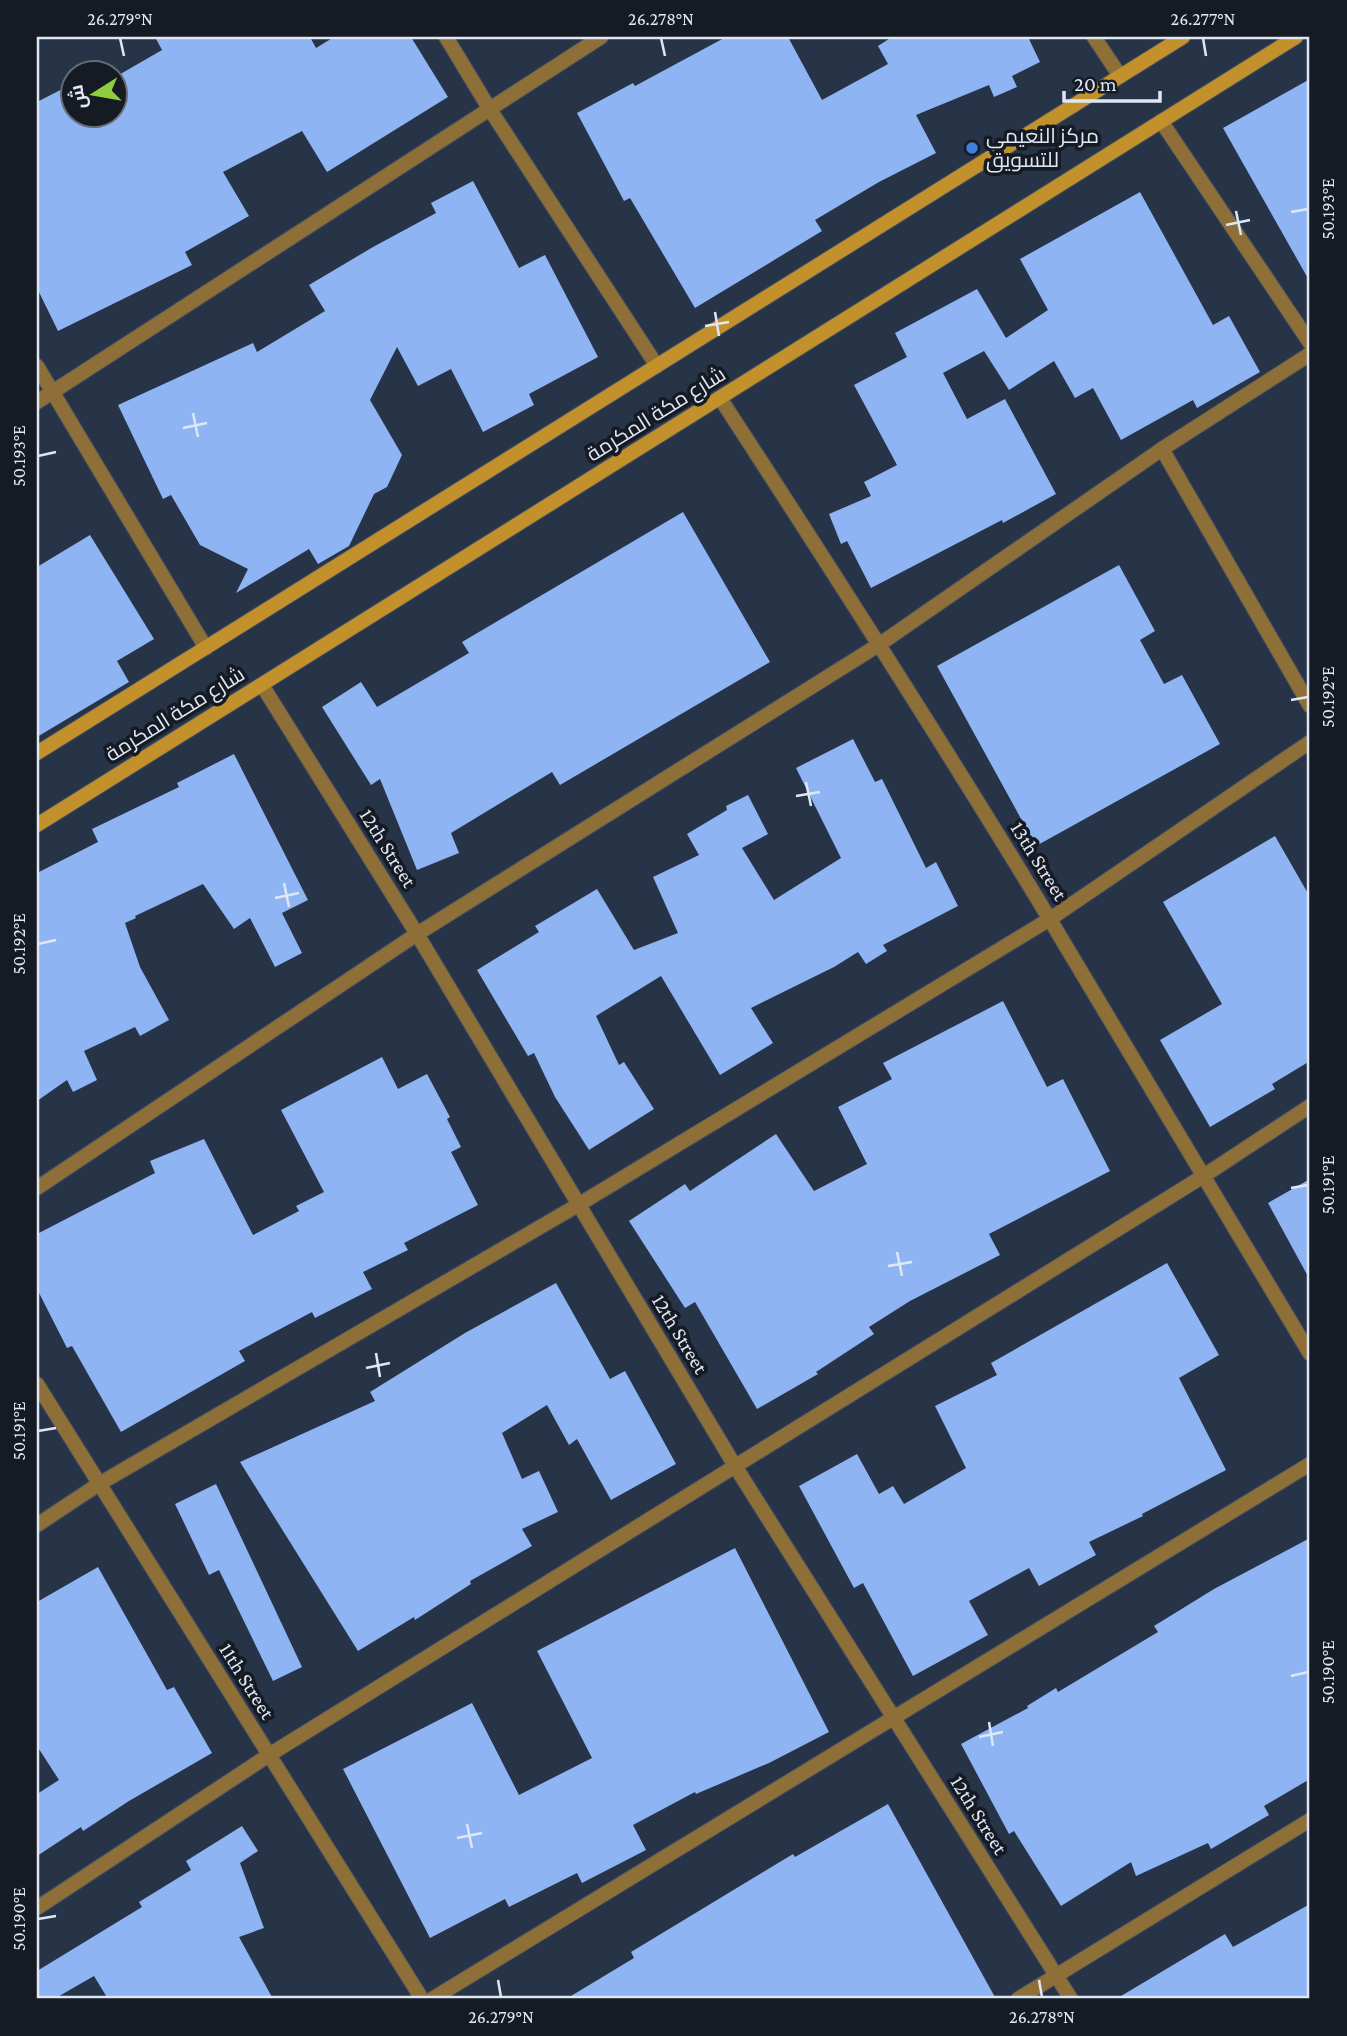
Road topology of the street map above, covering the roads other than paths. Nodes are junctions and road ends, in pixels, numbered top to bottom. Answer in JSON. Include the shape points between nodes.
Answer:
{"nodes":[{"id":1,"x":446,"y":37,"type":"edge"},
{"id":2,"x":601,"y":37,"type":"edge"},
{"id":3,"x":1094,"y":37,"type":"edge"},
{"id":4,"x":1183,"y":37,"type":"edge"},
{"id":5,"x":1296,"y":37,"type":"edge"},
{"id":6,"x":1120,"y":76,"type":"junction"},
{"id":7,"x":489,"y":108,"type":"junction"},
{"id":8,"x":1161,"y":121,"type":"junction"},
{"id":9,"x":1310,"y":343,"type":"edge"},
{"id":10,"x":1310,"y":354,"type":"edge"},
{"id":11,"x":37,"y":366,"type":"edge"},
{"id":12,"x":657,"y":366,"type":"junction"},
{"id":13,"x":53,"y":392,"type":"junction"},
{"id":14,"x":720,"y":398,"type":"junction"},
{"id":15,"x":37,"y":402,"type":"edge"},
{"id":16,"x":1162,"y":449,"type":"junction"},
{"id":17,"x":880,"y":644,"type":"junction"},
{"id":18,"x":206,"y":648,"type":"junction"},
{"id":19,"x":262,"y":685,"type":"junction"},
{"id":20,"x":1310,"y":706,"type":"edge"},
{"id":21,"x":1310,"y":742,"type":"edge"},
{"id":22,"x":37,"y":753,"type":"edge"},
{"id":23,"x":37,"y":825,"type":"edge"},
{"id":24,"x":1050,"y":919,"type":"junction"},
{"id":25,"x":416,"y":934,"type":"junction"},
{"id":26,"x":1310,"y":1106,"type":"edge"},
{"id":27,"x":1202,"y":1177,"type":"junction"},
{"id":28,"x":37,"y":1188,"type":"edge"},
{"id":29,"x":578,"y":1205,"type":"junction"},
{"id":30,"x":1310,"y":1354,"type":"edge"},
{"id":31,"x":37,"y":1384,"type":"edge"},
{"id":32,"x":1310,"y":1464,"type":"edge"},
{"id":33,"x":735,"y":1466,"type":"junction"},
{"id":34,"x":99,"y":1484,"type":"junction"},
{"id":35,"x":37,"y":1525,"type":"edge"},
{"id":36,"x":893,"y":1718,"type":"junction"},
{"id":37,"x":269,"y":1755,"type":"junction"},
{"id":38,"x":1310,"y":1819,"type":"edge"},
{"id":39,"x":37,"y":1908,"type":"edge"},
{"id":40,"x":1056,"y":1976,"type":"junction"},
{"id":41,"x":422,"y":1999,"type":"edge"},
{"id":42,"x":432,"y":1999,"type":"edge"},
{"id":43,"x":1018,"y":1999,"type":"edge"},
{"id":44,"x":1071,"y":1999,"type":"edge"}],
"edges":[{"from":1,"to":7,"type":"street"},
{"from":2,"to":7,"type":"street"},
{"from":3,"to":6,"type":"street"},
{"from":4,"to":6,"type":"main road","name":"شارع مكة المكرمة"},
{"from":5,"to":8,"type":"main road","name":"شارع مكة المكرمة"},
{"from":6,"to":12,"type":"main road","name":"شارع مكة المكرمة"},
{"from":7,"to":12,"type":"street"},
{"from":7,"to":13,"type":"street"},
{"from":8,"to":9,"type":"street"},
{"from":8,"to":14,"type":"main road","name":"شارع مكة المكرمة"},
{"from":10,"to":16,"type":"street"},
{"from":11,"to":13,"type":"street"},
{"from":12,"to":18,"type":"main road","name":"شارع مكة المكرمة"},
{"from":13,"to":15,"type":"street"},
{"from":13,"to":18,"type":"street"},
{"from":14,"to":17,"type":"street","name":"13th Street"},
{"from":14,"to":19,"type":"main road","name":"شارع مكة المكرمة"},
{"from":16,"to":17,"type":"street"},
{"from":16,"to":20,"type":"street"},
{"from":17,"to":24,"type":"street","name":"13th Street"},
{"from":17,"to":25,"type":"street"},
{"from":18,"to":22,"type":"main road","name":"شارع مكة المكرمة"},
{"from":19,"to":23,"type":"main road","name":"شارع مكة المكرمة"},
{"from":19,"to":25,"type":"street","name":"12th Street"},
{"from":21,"to":24,"type":"street"},
{"from":24,"to":27,"type":"street","name":"13th Street"},
{"from":24,"to":29,"type":"street"},
{"from":25,"to":28,"type":"street"},
{"from":25,"to":29,"type":"street","name":"12th Street"},
{"from":26,"to":27,"type":"street"},
{"from":27,"to":30,"type":"street","name":"13th Street"},
{"from":27,"to":33,"type":"street"},
{"from":29,"to":33,"type":"street","name":"12th Street"},
{"from":29,"to":34,"type":"street"},
{"from":31,"to":34,"type":"street","name":"11th Street"},
{"from":32,"to":36,"type":"street"},
{"from":33,"to":36,"type":"street","name":"12th Street"},
{"from":33,"to":37,"type":"street"},
{"from":34,"to":35,"type":"street"},
{"from":34,"to":37,"type":"street","name":"11th Street"},
{"from":36,"to":40,"type":"street","name":"12th Street"},
{"from":36,"to":42,"type":"street"},
{"from":37,"to":39,"type":"street"},
{"from":37,"to":41,"type":"street","name":"11th Street"},
{"from":38,"to":40,"type":"street"},
{"from":40,"to":43,"type":"street"},
{"from":40,"to":44,"type":"street","name":"12th Street"}]}
